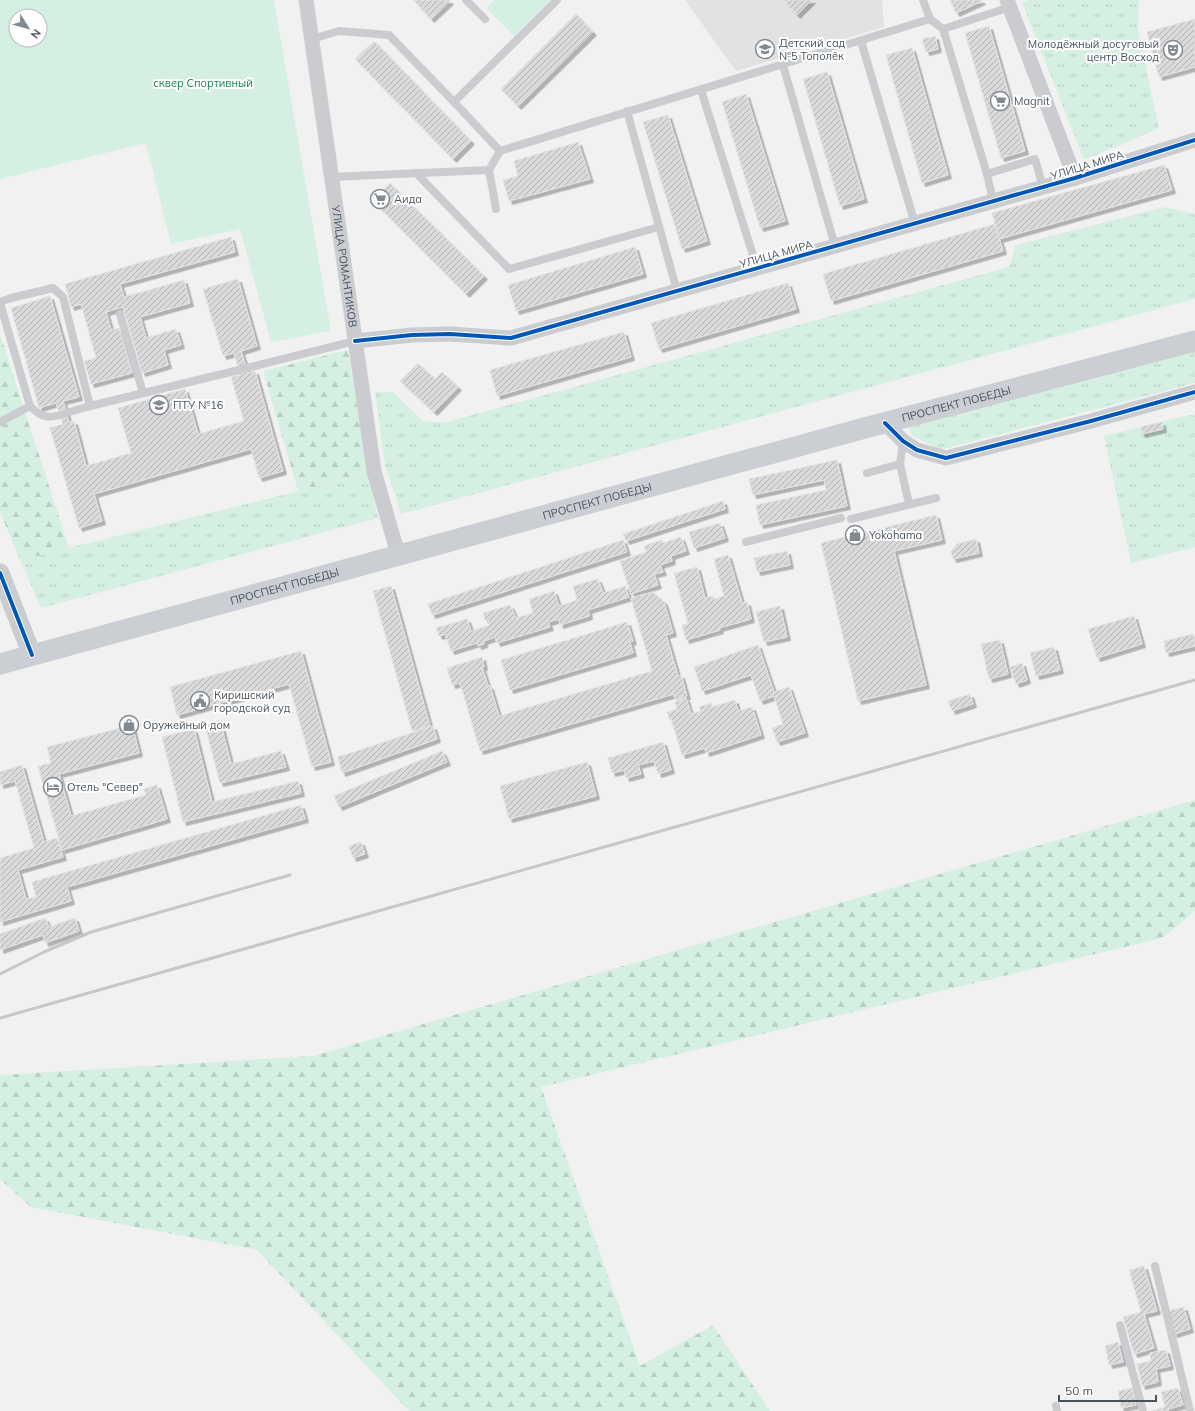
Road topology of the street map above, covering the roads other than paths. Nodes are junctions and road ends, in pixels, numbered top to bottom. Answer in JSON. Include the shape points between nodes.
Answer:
{"nodes":[{"id":1,"x":306,"y":0,"type":"edge"},
{"id":2,"x":466,"y":0,"type":"edge"},
{"id":3,"x":557,"y":0,"type":"edge"},
{"id":4,"x":924,"y":0,"type":"edge"},
{"id":5,"x":1009,"y":3,"type":"edge"},
{"id":6,"x":485,"y":19,"type":"dead end"},
{"id":7,"x":930,"y":19,"type":"junction"},
{"id":8,"x":943,"y":29,"type":"junction"},
{"id":9,"x":312,"y":39,"type":"junction"},
{"id":10,"x":861,"y":41,"type":"junction"},
{"id":11,"x":783,"y":65,"type":"junction"},
{"id":12,"x":701,"y":90,"type":"junction"},
{"id":13,"x":454,"y":102,"type":"junction"},
{"id":14,"x":627,"y":111,"type":"junction"},
{"id":15,"x":1195,"y":140,"type":"edge"},
{"id":16,"x":500,"y":151,"type":"junction"},
{"id":17,"x":489,"y":170,"type":"junction"},
{"id":18,"x":416,"y":173,"type":"junction"},
{"id":19,"x":987,"y":174,"type":"junction"},
{"id":20,"x":331,"y":177,"type":"junction"},
{"id":21,"x":1075,"y":178,"type":"junction"},
{"id":22,"x":1043,"y":187,"type":"junction"},
{"id":23,"x":993,"y":201,"type":"junction"},
{"id":24,"x":496,"y":209,"type":"dead end"},
{"id":25,"x":915,"y":224,"type":"junction"},
{"id":26,"x":659,"y":227,"type":"junction"},
{"id":27,"x":835,"y":246,"type":"junction"},
{"id":28,"x":757,"y":268,"type":"junction"},
{"id":29,"x":677,"y":291,"type":"junction"},
{"id":30,"x":0,"y":303,"type":"edge"},
{"id":31,"x":120,"y":314,"type":"dead end"},
{"id":32,"x":1195,"y":328,"type":"edge"},
{"id":33,"x":355,"y":341,"type":"junction"},
{"id":34,"x":1195,"y":341,"type":"edge"},
{"id":35,"x":1195,"y":392,"type":"edge"},
{"id":36,"x":143,"y":393,"type":"junction"},
{"id":37,"x":30,"y":406,"type":"junction"},
{"id":38,"x":90,"y":406,"type":"junction"},
{"id":39,"x":884,"y":420,"type":"junction"},
{"id":40,"x":0,"y":422,"type":"edge"},
{"id":41,"x":903,"y":441,"type":"junction"},
{"id":42,"x":900,"y":464,"type":"junction"},
{"id":43,"x":867,"y":473,"type":"dead end"},
{"id":44,"x":936,"y":498,"type":"dead end"},
{"id":45,"x":909,"y":504,"type":"junction"},
{"id":46,"x":841,"y":518,"type":"dead end"},
{"id":47,"x":852,"y":519,"type":"dead end"},
{"id":48,"x":746,"y":542,"type":"dead end"},
{"id":49,"x":396,"y":549,"type":"junction"},
{"id":50,"x":0,"y":573,"type":"edge"},
{"id":51,"x":30,"y":648,"type":"junction"},
{"id":52,"x":0,"y":650,"type":"edge"},
{"id":53,"x":0,"y":664,"type":"edge"},
{"id":54,"x":1155,"y":1266,"type":"dead end"},
{"id":55,"x":1120,"y":1325,"type":"dead end"},
{"id":56,"x":1143,"y":1411,"type":"edge"},
{"id":57,"x":1190,"y":1411,"type":"edge"}],
"edges":[{"from":1,"to":9,"type":"street","name":"УЛИЦА РОМАНТИКОВ"},
{"from":2,"to":6,"type":"lane"},
{"from":3,"to":13,"type":"lane"},
{"from":4,"to":7,"type":"lane"},
{"from":5,"to":8,"type":"lane"},
{"from":5,"to":21,"type":"street"},
{"from":7,"to":8,"type":"lane"},
{"from":7,"to":10,"type":"lane"},
{"from":8,"to":19,"type":"lane"},
{"from":9,"to":13,"type":"lane","via":[[339,31],[389,35]]},
{"from":9,"to":20,"type":"street","name":"УЛИЦА РОМАНТИКОВ"},
{"from":10,"to":11,"type":"lane"},
{"from":10,"to":25,"type":"lane"},
{"from":11,"to":12,"type":"lane"},
{"from":11,"to":27,"type":"lane"},
{"from":12,"to":14,"type":"lane"},
{"from":12,"to":28,"type":"lane"},
{"from":13,"to":16,"type":"lane"},
{"from":14,"to":16,"type":"lane"},
{"from":14,"to":26,"type":"lane"},
{"from":15,"to":21,"type":"street","name":"УЛИЦА МИРА"},
{"from":16,"to":17,"type":"lane"},
{"from":17,"to":18,"type":"lane"},
{"from":17,"to":24,"type":"lane"},
{"from":18,"to":20,"type":"lane"},
{"from":18,"to":26,"type":"lane","via":[[509,269]]},
{"from":19,"to":22,"type":"lane","via":[[1035,159]]},
{"from":19,"to":23,"type":"lane"},
{"from":20,"to":33,"type":"street","name":"УЛИЦА РОМАНТИКОВ"},
{"from":21,"to":22,"type":"street","name":"УЛИЦА МИРА"},
{"from":22,"to":23,"type":"street","name":"УЛИЦА МИРА"},
{"from":23,"to":25,"type":"street","name":"УЛИЦА МИРА"},
{"from":25,"to":27,"type":"street","name":"УЛИЦА МИРА"},
{"from":26,"to":29,"type":"lane"},
{"from":27,"to":28,"type":"street","name":"УЛИЦА МИРА"},
{"from":28,"to":29,"type":"street","name":"УЛИЦА МИРА"},
{"from":29,"to":33,"type":"street","name":"УЛИЦА МИРА","via":[[511,338],[412,334]]},
{"from":30,"to":37,"type":"lane"},
{"from":30,"to":38,"type":"lane","via":[[53,288],[59,292],[63,297]]},
{"from":31,"to":36,"type":"lane"},
{"from":32,"to":49,"type":"main road","name":"ПРОСПЕКТ ПОБЕДЫ","via":[[851,419]]},
{"from":33,"to":36,"type":"lane"},
{"from":33,"to":49,"type":"street","name":"УЛИЦА РОМАНТИКОВ","via":[[374,471]]},
{"from":34,"to":39,"type":"main road","name":"ПРОСПЕКТ ПОБЕДЫ"},
{"from":35,"to":41,"type":"street","via":[[1092,422],[946,458],[917,450]]},
{"from":36,"to":38,"type":"lane"},
{"from":37,"to":38,"type":"lane","via":[[38,414],[49,418]]},
{"from":37,"to":40,"type":"lane"},
{"from":39,"to":41,"type":"street"},
{"from":39,"to":49,"type":"main road","name":"ПРОСПЕКТ ПОБЕДЫ"},
{"from":41,"to":42,"type":"lane"},
{"from":42,"to":43,"type":"lane"},
{"from":42,"to":45,"type":"lane"},
{"from":44,"to":45,"type":"lane"},
{"from":45,"to":47,"type":"lane"},
{"from":46,"to":48,"type":"lane"},
{"from":49,"to":51,"type":"main road","name":"ПРОСПЕКТ ПОБЕДЫ","via":[[216,606]]},
{"from":50,"to":51,"type":"street"},
{"from":51,"to":52,"type":"main road","name":"ПРОСПЕКТ ПОБЕДЫ"},
{"from":51,"to":53,"type":"main road","name":"ПРОСПЕКТ ПОБЕДЫ"},
{"from":54,"to":57,"type":"lane"},
{"from":55,"to":56,"type":"lane"}]}
